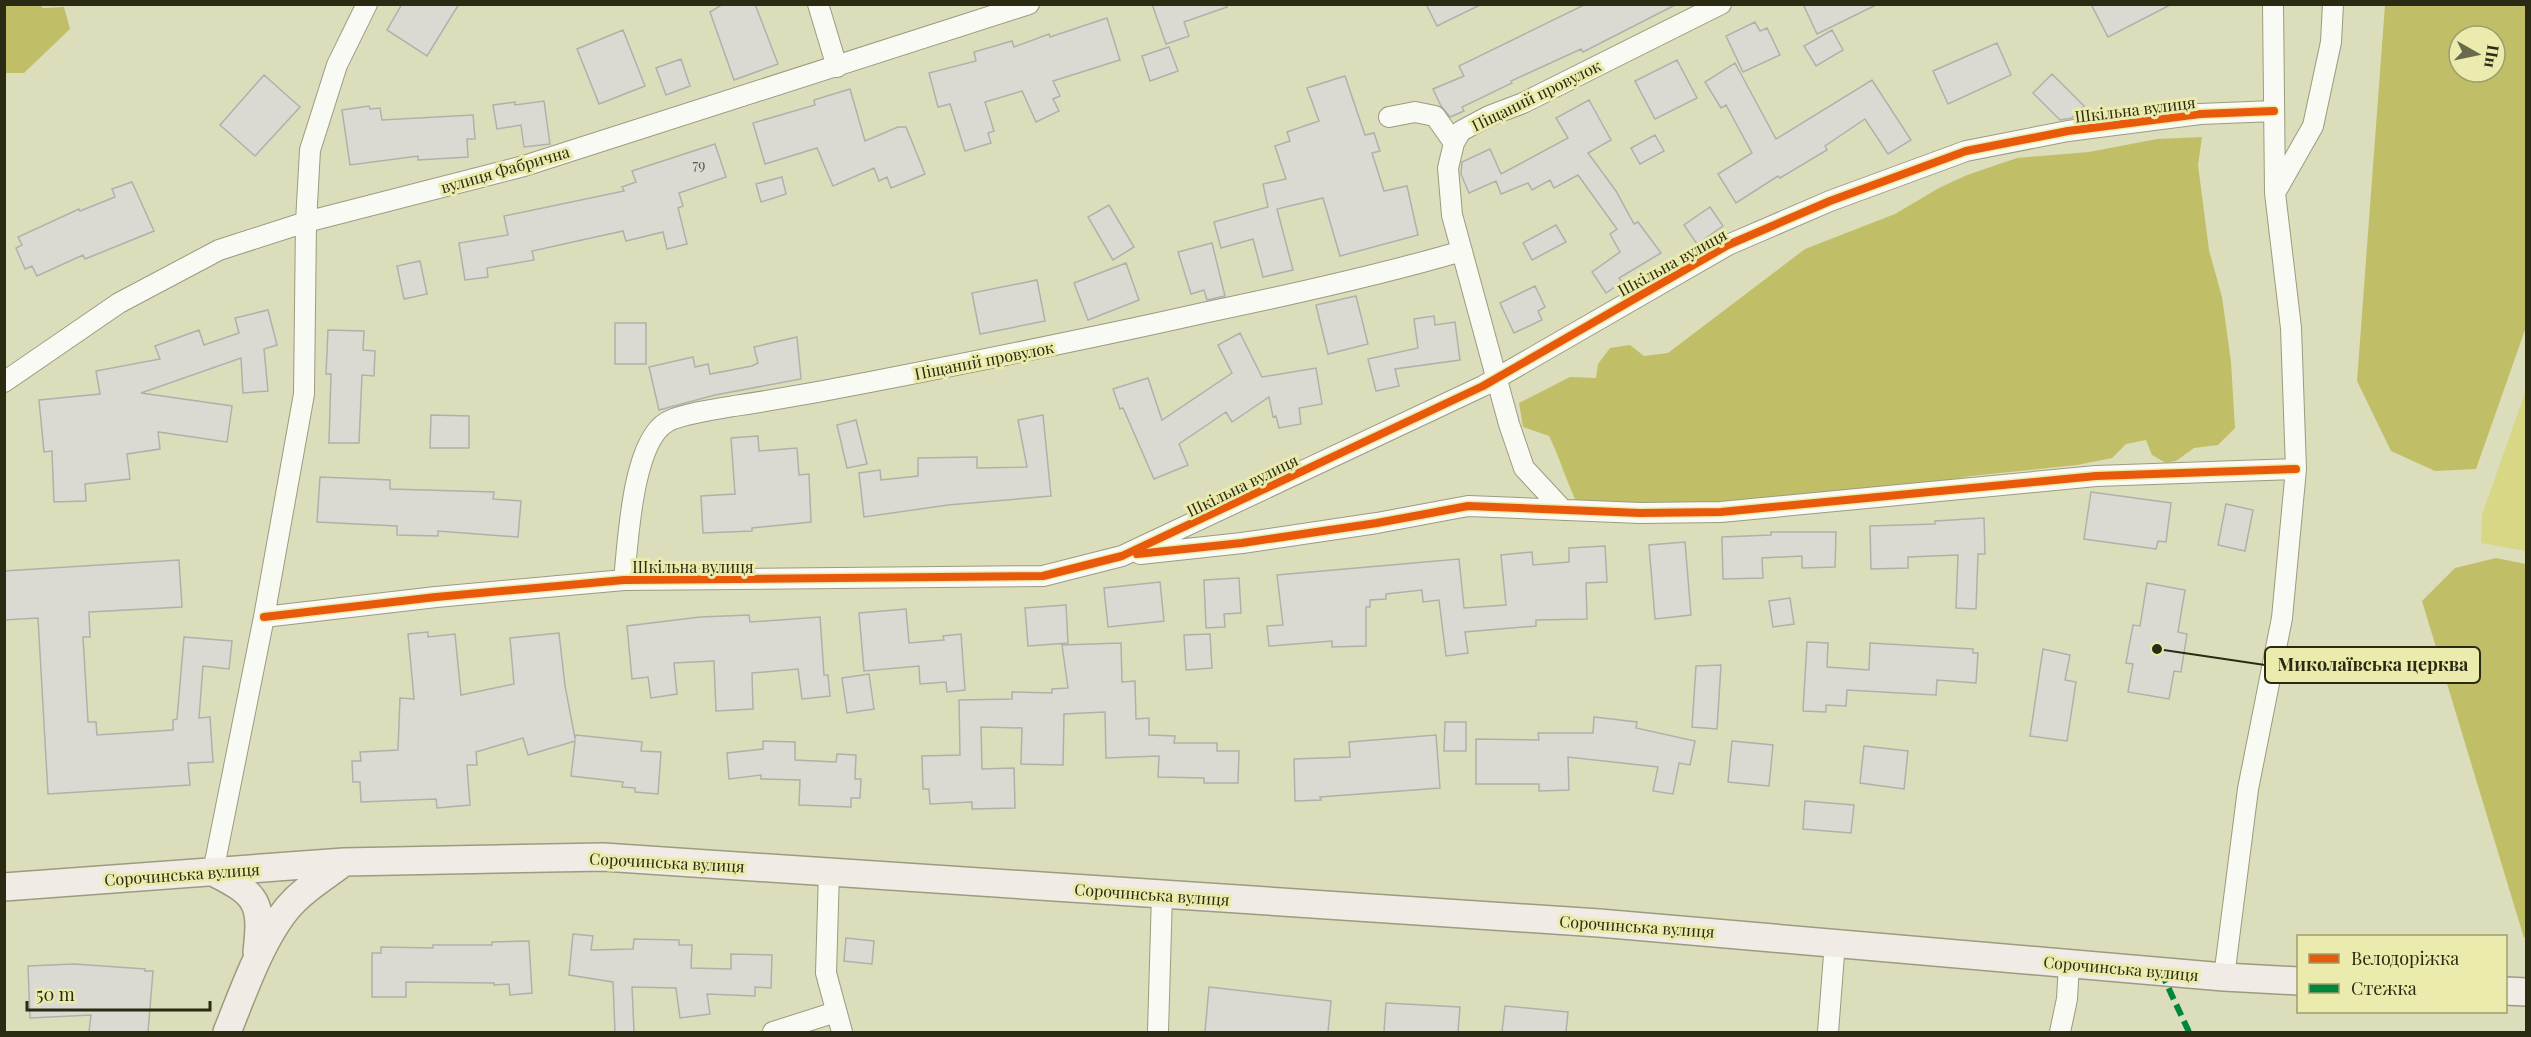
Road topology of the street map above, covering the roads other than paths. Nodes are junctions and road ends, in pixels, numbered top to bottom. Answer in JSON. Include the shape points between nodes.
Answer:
{"nodes":[{"id":1,"x":367,"y":4,"type":"edge"},
{"id":2,"x":818,"y":4,"type":"edge"},
{"id":3,"x":1029,"y":4,"type":"edge"},
{"id":4,"x":1721,"y":4,"type":"edge"},
{"id":5,"x":2273,"y":4,"type":"edge"},
{"id":6,"x":2333,"y":4,"type":"edge"},
{"id":7,"x":837,"y":67,"type":"junction"},
{"id":8,"x":2274,"y":111,"type":"junction"},
{"id":9,"x":1389,"y":117,"type":"dead end"},
{"id":10,"x":1454,"y":143,"type":"junction"},
{"id":11,"x":2275,"y":193,"type":"junction"},
{"id":12,"x":306,"y":222,"type":"junction"},
{"id":13,"x":1462,"y":251,"type":"junction"},
{"id":14,"x":1498,"y":377,"type":"junction"},
{"id":15,"x":4,"y":382,"type":"edge"},
{"id":16,"x":2295,"y":469,"type":"junction"},
{"id":17,"x":1563,"y":510,"type":"junction"},
{"id":18,"x":1122,"y":556,"type":"junction"},
{"id":19,"x":624,"y":580,"type":"junction"},
{"id":20,"x":264,"y":617,"type":"junction"},
{"id":21,"x":344,"y":862,"type":"junction"},
{"id":22,"x":213,"y":872,"type":"junction"},
{"id":23,"x":829,"y":872,"type":"junction"},
{"id":24,"x":4,"y":887,"type":"edge"},
{"id":25,"x":1162,"y":894,"type":"junction"},
{"id":26,"x":1835,"y":942,"type":"junction"},
{"id":27,"x":256,"y":962,"type":"junction"},
{"id":28,"x":2069,"y":964,"type":"junction"},
{"id":29,"x":2224,"y":977,"type":"junction"},
{"id":30,"x":2297,"y":981,"type":"edge"},
{"id":31,"x":2507,"y":991,"type":"edge"},
{"id":32,"x":2526,"y":992,"type":"edge"},
{"id":33,"x":836,"y":1012,"type":"junction"},
{"id":34,"x":227,"y":1032,"type":"edge"},
{"id":35,"x":773,"y":1032,"type":"edge"},
{"id":36,"x":842,"y":1032,"type":"edge"},
{"id":37,"x":1158,"y":1032,"type":"edge"},
{"id":38,"x":1828,"y":1032,"type":"edge"},
{"id":39,"x":2060,"y":1032,"type":"edge"}],
"edges":[{"from":1,"to":12,"type":"street","via":[[337,64],[310,150]]},
{"from":2,"to":7,"type":"street"},
{"from":3,"to":7,"type":"street","name":"вулиця Фабрична"},
{"from":4,"to":10,"type":"street","name":"Піщаний провулок","via":[[1523,103],[1489,116],[1461,131]]},
{"from":5,"to":8,"type":"street"},
{"from":6,"to":11,"type":"street","via":[[2331,42],[2313,126]]},
{"from":7,"to":12,"type":"street","name":"вулиця Фабрична","via":[[524,165]]},
{"from":8,"to":11,"type":"street"},
{"from":8,"to":14,"type":"street","name":"Шкільна вулиця","via":[[2200,114],[2079,129],[1966,151],[1830,201],[1728,245]]},
{"from":9,"to":10,"type":"street","via":[[1415,112],[1435,116]]},
{"from":10,"to":13,"type":"street","name":"Піщаний провулок","via":[[1448,168],[1452,215]]},
{"from":11,"to":16,"type":"street","via":[[2291,328]]},
{"from":12,"to":15,"type":"street","name":"вулиця Фабрична","via":[[219,250],[119,303]]},
{"from":12,"to":20,"type":"street","via":[[304,394]]},
{"from":13,"to":14,"type":"street","name":"Піщаний провулок"},
{"from":13,"to":19,"type":"street","name":"Піщаний провулок","via":[[1056,345],[712,410],[667,422],[653,436],[641,465],[631,508]]},
{"from":14,"to":17,"type":"street","name":"Піщаний провулок","via":[[1524,468]]},
{"from":14,"to":18,"type":"street","name":"Шкільна вулиця"},
{"from":16,"to":17,"type":"street","name":"Шкільна вулиця","via":[[2096,476],[1721,512]]},
{"from":16,"to":29,"type":"street","via":[[2282,618],[2248,789]]},
{"from":17,"to":18,"type":"street","name":"Шкільна вулиця","via":[[1468,506],[1242,543]]},
{"from":18,"to":19,"type":"street","name":"Шкільна вулиця","via":[[1043,576]]},
{"from":19,"to":20,"type":"street","name":"Шкільна вулиця"},
{"from":20,"to":22,"type":"street"},
{"from":21,"to":22,"type":"main road","name":"Сорочинська вулиця"},
{"from":21,"to":23,"type":"main road","name":"Сорочинська вулиця","via":[[603,857]]},
{"from":21,"to":27,"type":"main road","via":[[293,901]]},
{"from":22,"to":24,"type":"main road","name":"Сорочинська вулиця"},
{"from":22,"to":27,"type":"main road","via":[[246,890],[255,902],[260,915]]},
{"from":23,"to":25,"type":"main road","name":"Сорочинська вулиця"},
{"from":23,"to":33,"type":"street","via":[[826,974]]},
{"from":25,"to":26,"type":"main road","name":"Сорочинська вулиця"},
{"from":25,"to":37,"type":"street"},
{"from":26,"to":28,"type":"main road","name":"Сорочинська вулиця"},
{"from":26,"to":38,"type":"street"},
{"from":27,"to":34,"type":"main road"},
{"from":28,"to":29,"type":"main road","name":"Сорочинська вулиця"},
{"from":28,"to":39,"type":"street"},
{"from":29,"to":30,"type":"main road","name":"Сорочинська вулиця"},
{"from":31,"to":32,"type":"main road"},
{"from":33,"to":35,"type":"street"},
{"from":33,"to":36,"type":"street"}]}
